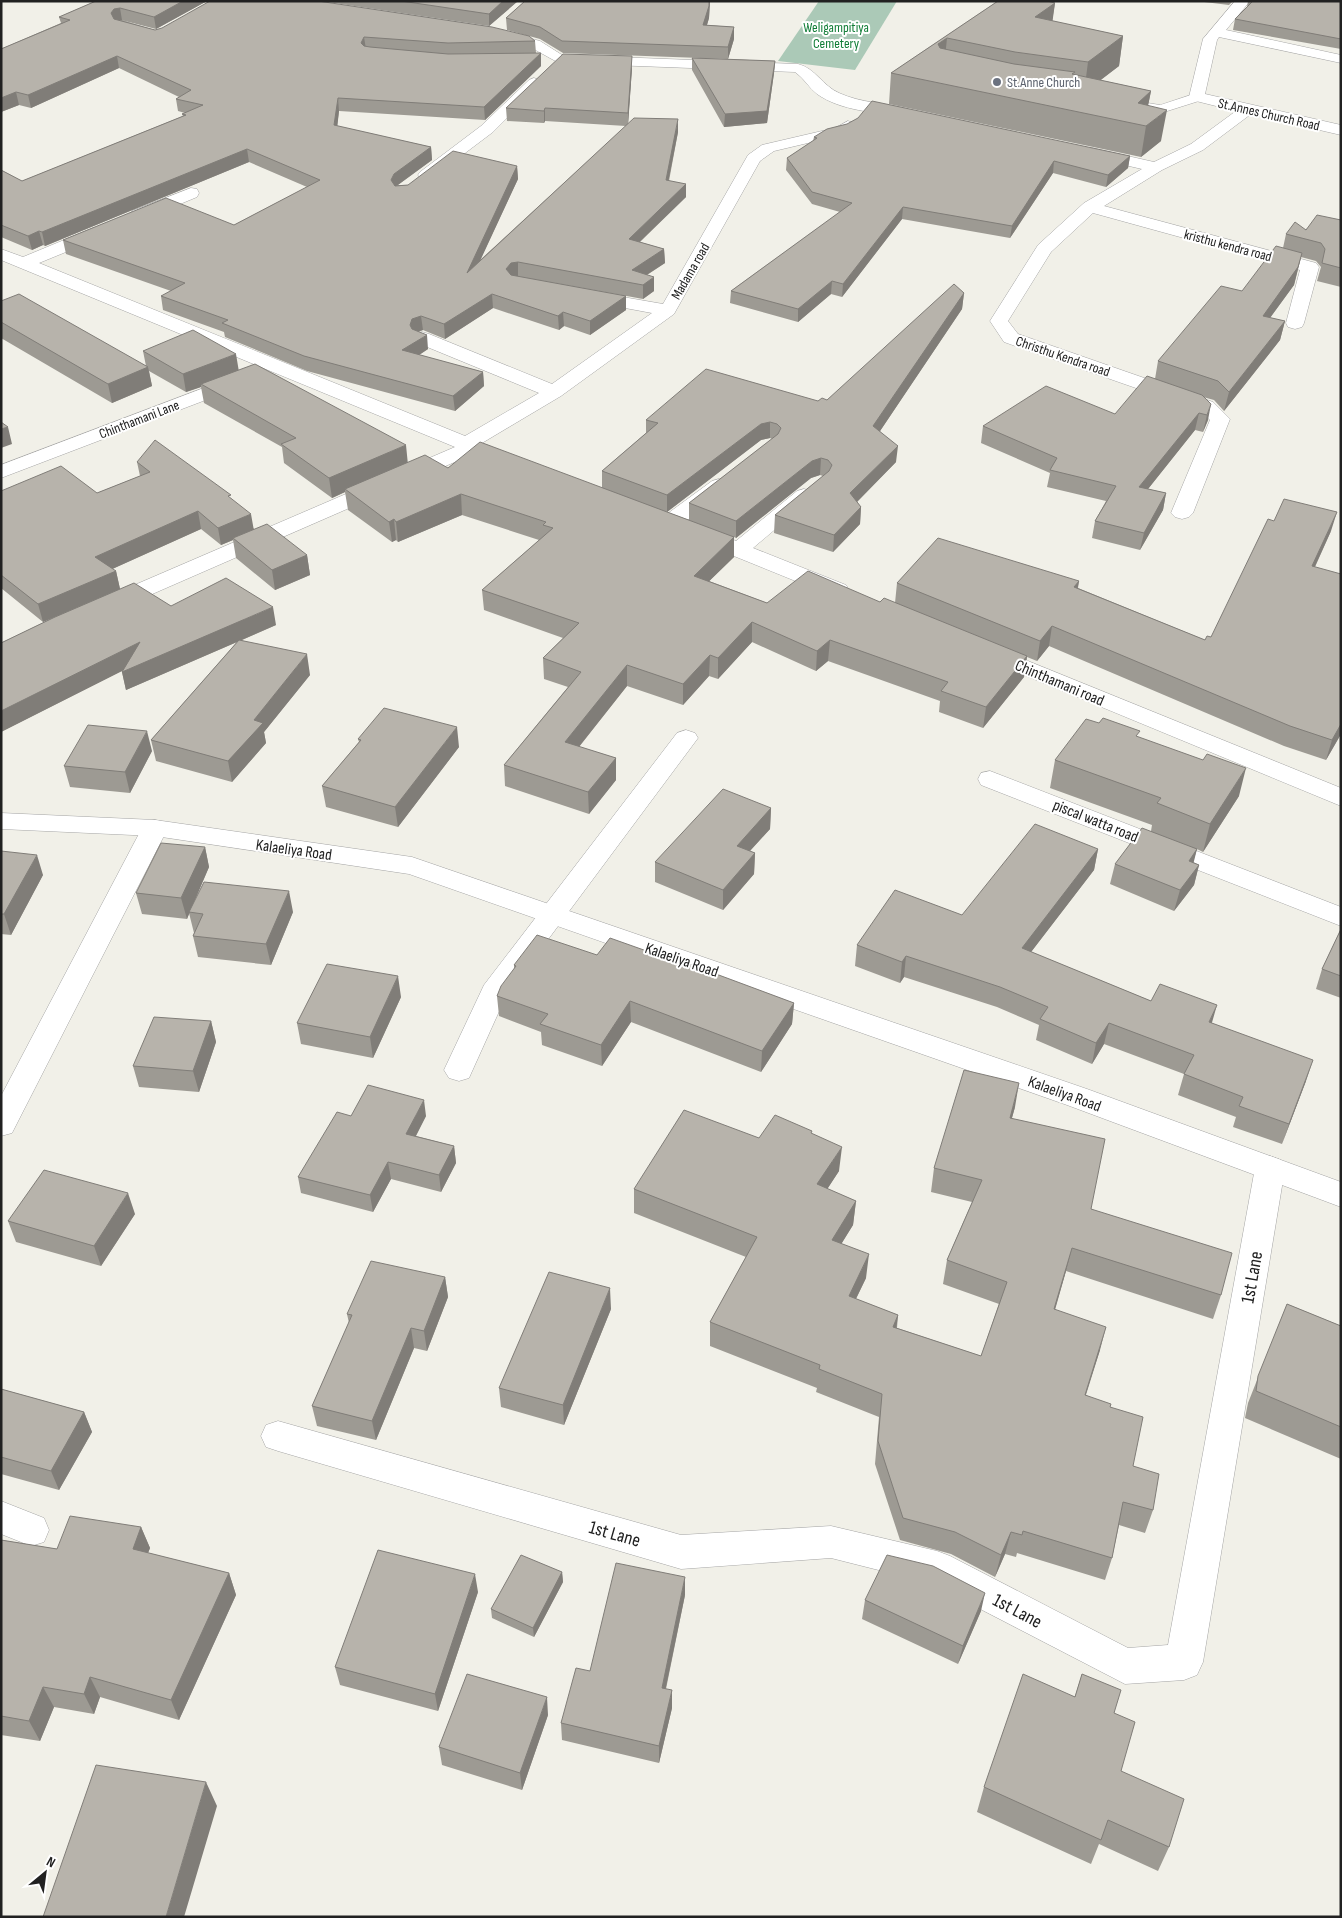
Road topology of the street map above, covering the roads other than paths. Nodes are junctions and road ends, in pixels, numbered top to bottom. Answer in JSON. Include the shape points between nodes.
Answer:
{"nodes":[{"id":1,"x":1243,"y":1,"type":"edge"},
{"id":2,"x":504,"y":22,"type":"dead end"},
{"id":3,"x":1216,"y":32,"type":"junction"},
{"id":4,"x":529,"y":59,"type":"edge"},
{"id":5,"x":559,"y":59,"type":"junction"},
{"id":6,"x":1341,"y":59,"type":"edge"},
{"id":7,"x":1197,"y":98,"type":"junction"},
{"id":8,"x":1113,"y":102,"type":"edge"},
{"id":9,"x":866,"y":106,"type":"junction"},
{"id":10,"x":1248,"y":110,"type":"junction"},
{"id":11,"x":920,"y":115,"type":"edge"},
{"id":12,"x":1341,"y":130,"type":"edge"},
{"id":13,"x":1080,"y":150,"type":"edge"},
{"id":14,"x":1156,"y":167,"type":"junction"},
{"id":15,"x":418,"y":181,"type":"edge"},
{"id":16,"x":191,"y":193,"type":"dead end"},
{"id":17,"x":1090,"y":207,"type":"junction"},
{"id":18,"x":1,"y":254,"type":"edge"},
{"id":19,"x":24,"y":263,"type":"junction"},
{"id":20,"x":574,"y":293,"type":"edge"},
{"id":21,"x":668,"y":310,"type":"junction"},
{"id":22,"x":1295,"y":323,"type":"dead end"},
{"id":23,"x":422,"y":338,"type":"edge"},
{"id":24,"x":278,"y":366,"type":"junction"},
{"id":25,"x":554,"y":392,"type":"junction"},
{"id":26,"x":469,"y":446,"type":"junction"},
{"id":27,"x":526,"y":468,"type":"edge"},
{"id":28,"x":1,"y":472,"type":"edge"},
{"id":29,"x":734,"y":472,"type":"edge"},
{"id":30,"x":819,"y":483,"type":"edge"},
{"id":31,"x":1182,"y":513,"type":"dead end"},
{"id":32,"x":740,"y":549,"type":"junction"},
{"id":33,"x":858,"y":598,"type":"edge"},
{"id":34,"x":92,"y":612,"type":"edge"},
{"id":35,"x":967,"y":643,"type":"edge"},
{"id":36,"x":686,"y":738,"type":"dead end"},
{"id":37,"x":990,"y":779,"type":"dead end"},
{"id":38,"x":1341,"y":798,"type":"edge"},
{"id":39,"x":1,"y":821,"type":"edge"},
{"id":40,"x":155,"y":828,"type":"junction"},
{"id":41,"x":553,"y":914,"type":"junction"},
{"id":42,"x":1341,"y":917,"type":"edge"},
{"id":43,"x":459,"y":1070,"type":"dead end"},
{"id":44,"x":1,"y":1125,"type":"edge"},
{"id":45,"x":1270,"y":1168,"type":"junction"},
{"id":46,"x":1341,"y":1195,"type":"edge"},
{"id":47,"x":278,"y":1436,"type":"dead end"}],
"edges":[{"from":1,"to":3,"type":"street"},
{"from":2,"to":5,"type":"street","via":[[490,32],[535,44]]},
{"from":3,"to":6,"type":"street"},
{"from":3,"to":7,"type":"street","via":[[1210,40]]},
{"from":4,"to":5,"type":"street"},
{"from":5,"to":9,"type":"street","via":[[798,68],[807,72],[822,90],[834,97]]},
{"from":5,"to":15,"type":"street","via":[[487,129]]},
{"from":7,"to":8,"type":"lane","via":[[1161,108]]},
{"from":7,"to":10,"type":"street","name":"St.Annes Church Road"},
{"from":9,"to":11,"type":"street"},
{"from":9,"to":21,"type":"street","name":"Madama road","via":[[850,125],[840,131],[768,148],[754,158]]},
{"from":10,"to":12,"type":"street","name":"St.Annes Church Road"},
{"from":10,"to":14,"type":"street","name":"Christhu Kendra road","via":[[1196,147]]},
{"from":13,"to":14,"type":"street"},
{"from":14,"to":17,"type":"street","name":"Christhu Kendra road"},
{"from":16,"to":19,"type":"street"},
{"from":17,"to":22,"type":"street","name":"kristhu kendra road","via":[[1310,267]]},
{"from":17,"to":31,"type":"street","name":"Christhu Kendra road","via":[[1044,249],[998,321],[1011,338],[1206,406],[1220,420]]},
{"from":18,"to":19,"type":"street"},
{"from":19,"to":24,"type":"street"},
{"from":20,"to":21,"type":"street"},
{"from":21,"to":25,"type":"street","name":"Madama road"},
{"from":23,"to":25,"type":"street"},
{"from":24,"to":26,"type":"street"},
{"from":24,"to":28,"type":"street","name":"Chinthamani Lane"},
{"from":25,"to":26,"type":"street","name":"Madama road"},
{"from":26,"to":27,"type":"street"},
{"from":26,"to":34,"type":"street","name":"Madama road"},
{"from":29,"to":32,"type":"street","via":[[662,519]]},
{"from":30,"to":32,"type":"street"},
{"from":32,"to":33,"type":"street"},
{"from":35,"to":38,"type":"street","name":"Chinthamani road"},
{"from":36,"to":41,"type":"street"},
{"from":37,"to":42,"type":"street","name":"piscal watta road"},
{"from":39,"to":40,"type":"street","name":"Kalaeliya Road"},
{"from":40,"to":41,"type":"street","name":"Kalaeliya Road","via":[[412,866]]},
{"from":40,"to":44,"type":"street"},
{"from":41,"to":43,"type":"street","via":[[494,992]]},
{"from":41,"to":45,"type":"street","name":"Kalaeliya Road"},
{"from":45,"to":46,"type":"street","name":"Kalaeliya Road"},
{"from":45,"to":47,"type":"street","name":"1st Lane","via":[[1184,1662],[1125,1666],[937,1568],[831,1542],[681,1552]]}]}
